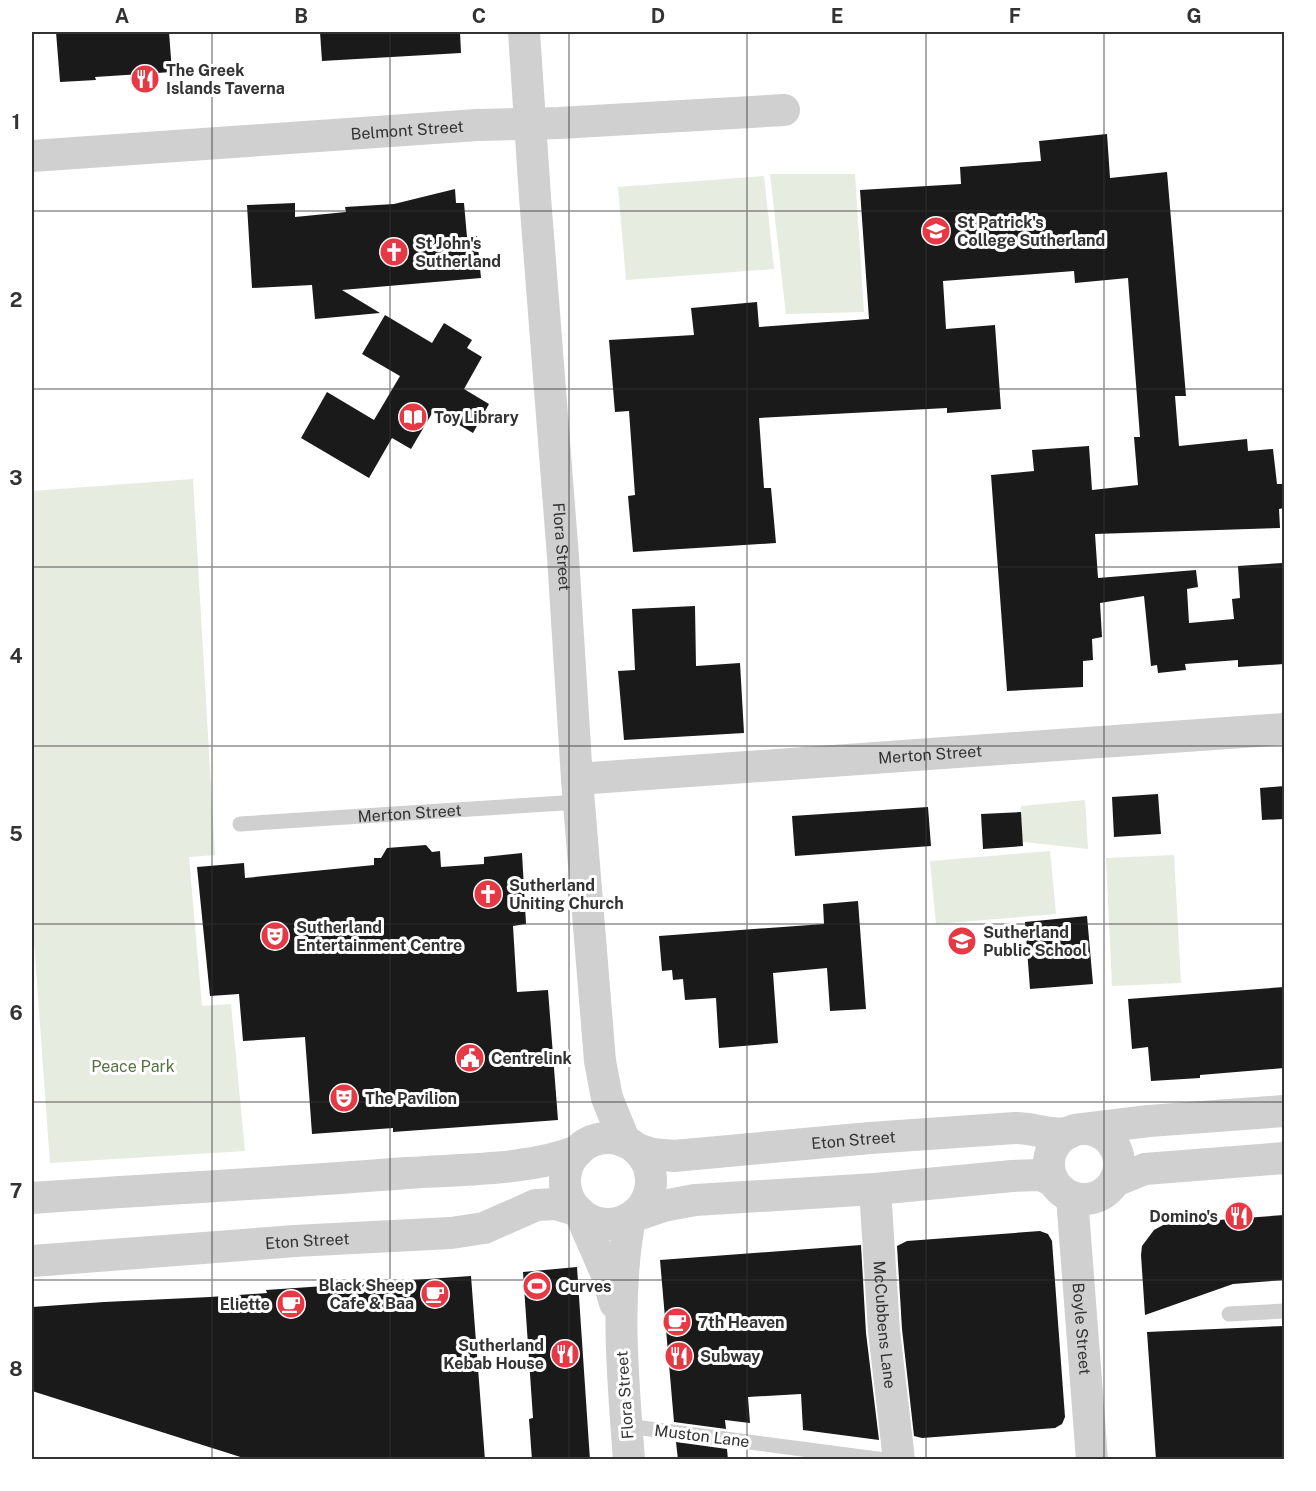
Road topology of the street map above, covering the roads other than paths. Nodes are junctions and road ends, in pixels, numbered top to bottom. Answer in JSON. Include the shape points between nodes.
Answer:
{"nodes":[{"id":1,"x":524,"y":32,"type":"edge"},
{"id":2,"x":784,"y":110,"type":"dead end"},
{"id":3,"x":530,"y":124,"type":"junction"},
{"id":4,"x":32,"y":156,"type":"edge"},
{"id":5,"x":1284,"y":729,"type":"edge"},
{"id":6,"x":578,"y":790,"type":"junction"},
{"id":7,"x":240,"y":824,"type":"dead end"},
{"id":8,"x":600,"y":1061,"type":"junction"},
{"id":9,"x":1284,"y":1111,"type":"edge"},
{"id":10,"x":1076,"y":1131,"type":"junction"},
{"id":11,"x":631,"y":1145,"type":"junction"},
{"id":12,"x":581,"y":1149,"type":"junction"},
{"id":13,"x":1284,"y":1158,"type":"edge"},
{"id":14,"x":1115,"y":1181,"type":"junction"},
{"id":15,"x":875,"y":1189,"type":"junction"},
{"id":16,"x":1063,"y":1189,"type":"junction"},
{"id":17,"x":32,"y":1198,"type":"edge"},
{"id":18,"x":579,"y":1211,"type":"junction"},
{"id":19,"x":632,"y":1217,"type":"junction"},
{"id":20,"x":32,"y":1261,"type":"edge"},
{"id":21,"x":1284,"y":1311,"type":"edge"},
{"id":22,"x":1229,"y":1314,"type":"dead end"},
{"id":23,"x":621,"y":1331,"type":"junction"},
{"id":24,"x":627,"y":1426,"type":"junction"},
{"id":25,"x":629,"y":1460,"type":"edge"},
{"id":26,"x":885,"y":1460,"type":"edge"},
{"id":27,"x":899,"y":1460,"type":"edge"},
{"id":28,"x":1092,"y":1460,"type":"edge"}],
"edges":[{"from":1,"to":3,"type":"street","name":"Flora Street"},
{"from":2,"to":3,"type":"street","name":"Belmont Street"},
{"from":3,"to":4,"type":"street","name":"Belmont Street"},
{"from":3,"to":6,"type":"street","name":"Flora Street"},
{"from":5,"to":6,"type":"street","name":"Merton Street"},
{"from":6,"to":7,"type":"lane","name":"Merton Street"},
{"from":6,"to":8,"type":"street","name":"Flora Street"},
{"from":8,"to":11,"type":"street","name":"Flora Street","via":[[607,1098]]},
{"from":8,"to":12,"type":"street","name":"Flora Street","via":[[596,1112]]},
{"from":9,"to":10,"type":"street","name":"Eton Street"},
{"from":10,"to":11,"type":"street","name":"Eton Street","via":[[1055,1134],[1015,1128],[674,1156],[652,1154]]},
{"from":10,"to":14,"type":"street","via":[[1100,1133],[1114,1145],[1120,1163]]},
{"from":10,"to":16,"type":"street","via":[[1057,1143],[1050,1157],[1050,1173]]},
{"from":11,"to":12,"type":"street","via":[[604,1138]]},
{"from":11,"to":19,"type":"street","via":[[648,1164],[651,1183],[646,1201]]},
{"from":12,"to":17,"type":"street","via":[[555,1159],[509,1165]]},
{"from":12,"to":18,"type":"street","via":[[569,1165],[566,1180],[568,1196]]},
{"from":13,"to":14,"type":"street","via":[[1152,1168]]},
{"from":14,"to":16,"type":"street","via":[[1101,1196],[1091,1199]]},
{"from":15,"to":16,"type":"street","via":[[1034,1174],[1046,1176]]},
{"from":15,"to":19,"type":"street","via":[[695,1200]]},
{"from":15,"to":27,"type":"street","name":"McCubbens Lane","via":[[884,1331]]},
{"from":16,"to":28,"type":"street","name":"Boyle Street"},
{"from":18,"to":19,"type":"street","via":[[601,1223]]},
{"from":18,"to":20,"type":"street","name":"Eton Street","via":[[555,1204],[536,1205],[484,1228],[451,1233]]},
{"from":18,"to":23,"type":"street","name":"Flora Street","via":[[607,1275]]},
{"from":19,"to":23,"type":"street","name":"Flora Street","via":[[623,1262]]},
{"from":21,"to":22,"type":"lane"},
{"from":23,"to":24,"type":"street","name":"Flora Street"},
{"from":24,"to":25,"type":"street","name":"Flora Street"},
{"from":24,"to":26,"type":"lane","name":"Muston Lane"}]}
